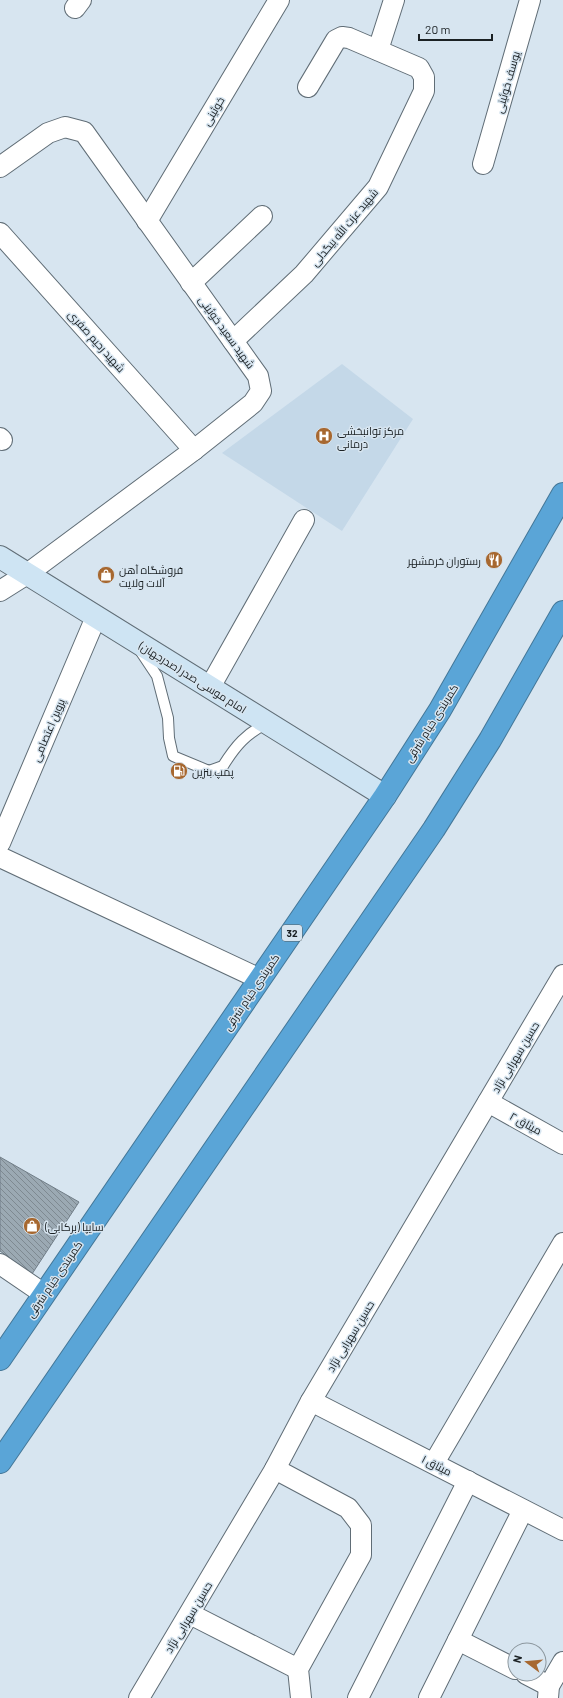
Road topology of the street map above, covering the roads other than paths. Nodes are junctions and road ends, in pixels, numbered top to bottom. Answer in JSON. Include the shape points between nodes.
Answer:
{"nodes":[{"id":1,"x":279,"y":0,"type":"edge"},
{"id":2,"x":394,"y":0,"type":"edge"},
{"id":3,"x":530,"y":0,"type":"edge"},
{"id":4,"x":378,"y":50,"type":"junction"},
{"id":5,"x":308,"y":87,"type":"dead end"},
{"id":6,"x":483,"y":164,"type":"dead end"},
{"id":7,"x":0,"y":167,"type":"edge"},
{"id":8,"x":262,"y":216,"type":"dead end"},
{"id":9,"x":147,"y":221,"type":"junction"},
{"id":10,"x":0,"y":233,"type":"edge"},
{"id":11,"x":191,"y":283,"type":"junction"},
{"id":12,"x":233,"y":341,"type":"junction"},
{"id":13,"x":194,"y":450,"type":"junction"},
{"id":14,"x":563,"y":494,"type":"edge"},
{"id":15,"x":304,"y":520,"type":"dead end"},
{"id":16,"x":0,"y":557,"type":"edge"},
{"id":17,"x":27,"y":574,"type":"junction"},
{"id":18,"x":0,"y":591,"type":"edge"},
{"id":19,"x":563,"y":612,"type":"edge"},
{"id":20,"x":96,"y":617,"type":"junction"},
{"id":21,"x":132,"y":639,"type":"junction"},
{"id":22,"x":210,"y":687,"type":"junction"},
{"id":23,"x":267,"y":723,"type":"junction"},
{"id":24,"x":385,"y":796,"type":"junction"},
{"id":25,"x":0,"y":843,"type":"edge"},
{"id":26,"x":0,"y":857,"type":"edge"},
{"id":27,"x":563,"y":975,"type":"edge"},
{"id":28,"x":260,"y":979,"type":"junction"},
{"id":29,"x":556,"y":1004,"type":"edge"},
{"id":30,"x":488,"y":1102,"type":"junction"},
{"id":31,"x":563,"y":1144,"type":"edge"},
{"id":32,"x":563,"y":1242,"type":"edge"},
{"id":33,"x":0,"y":1264,"type":"edge"},
{"id":34,"x":44,"y":1294,"type":"junction"},
{"id":35,"x":0,"y":1359,"type":"edge"},
{"id":36,"x":311,"y":1401,"type":"junction"},
{"id":37,"x":0,"y":1462,"type":"edge"},
{"id":38,"x":434,"y":1463,"type":"junction"},
{"id":39,"x":275,"y":1469,"type":"junction"},
{"id":40,"x":468,"y":1481,"type":"junction"},
{"id":41,"x":523,"y":1510,"type":"junction"},
{"id":42,"x":563,"y":1530,"type":"edge"},
{"id":43,"x":190,"y":1614,"type":"junction"},
{"id":44,"x":458,"y":1640,"type":"junction"},
{"id":45,"x":563,"y":1662,"type":"edge"},
{"id":46,"x":507,"y":1665,"type":"edge"},
{"id":47,"x":298,"y":1669,"type":"junction"},
{"id":48,"x":536,"y":1682,"type":"edge"},
{"id":49,"x":548,"y":1692,"type":"edge"},
{"id":50,"x":139,"y":1698,"type":"edge"},
{"id":51,"x":301,"y":1698,"type":"edge"},
{"id":52,"x":358,"y":1698,"type":"edge"},
{"id":53,"x":428,"y":1698,"type":"edge"}],
"edges":[{"from":1,"to":9,"type":"street","name":"خوئینی"},
{"from":2,"to":4,"type":"street"},
{"from":3,"to":6,"type":"street","name":"یوسف خوئینی"},
{"from":4,"to":5,"type":"street","via":[[349,38],[342,37],[336,40]]},
{"from":4,"to":12,"type":"street","name":"شهید عزت الله بیگدلی","via":[[419,68],[424,77],[424,91],[378,186],[304,274]]},
{"from":7,"to":9,"type":"street","name":"شهید سعید خوئینی","via":[[48,133],[65,127],[84,132]]},
{"from":8,"to":11,"type":"street"},
{"from":9,"to":11,"type":"street","name":"شهید سعید خوئینی"},
{"from":10,"to":13,"type":"street","name":"شهید رحیم صفری"},
{"from":11,"to":12,"type":"street","name":"شهید سعید خوئینی"},
{"from":12,"to":13,"type":"street","name":"شهید سعید خوئینی","via":[[258,376],[261,391],[253,403]]},
{"from":13,"to":17,"type":"street","name":"شهید سعید خوئینی"},
{"from":14,"to":24,"type":"highway","name":"کمربندی خیام شرقی","number":"32","via":[[440,710]]},
{"from":15,"to":22,"type":"street"},
{"from":16,"to":17,"type":"main road","name":"(صدرجهان) امام موسی صدر"},
{"from":17,"to":18,"type":"street","name":"شهید سعید خوئینی"},
{"from":17,"to":20,"type":"main road","name":"(صدرجهان) امام موسی صدر"},
{"from":19,"to":37,"type":"highway","via":[[490,740],[434,828]]},
{"from":20,"to":21,"type":"main road","name":"(صدرجهان) امام موسی صدر"},
{"from":20,"to":25,"type":"street","name":"پروین اعتصامی"},
{"from":21,"to":22,"type":"main road","name":"(صدرجهان) امام موسی صدر"},
{"from":21,"to":23,"type":"lane","via":[[158,676],[168,718],[173,756],[210,771],[224,766],[234,748],[252,731]]},
{"from":22,"to":23,"type":"main road","name":"(صدرجهان) امام موسی صدر"},
{"from":23,"to":24,"type":"main road","name":"(صدرجهان) امام موسی صدر"},
{"from":24,"to":28,"type":"highway","name":"کمربندی خیام شرقی","number":"32"},
{"from":26,"to":28,"type":"street"},
{"from":27,"to":29,"type":"street","name":"حسین سهرابی نژاد"},
{"from":28,"to":34,"type":"highway","name":"کمربندی خیام شرقی","number":"32"},
{"from":29,"to":30,"type":"street","name":"حسین سهرابی نژاد"},
{"from":30,"to":31,"type":"street","name":"میثاق ۲"},
{"from":30,"to":36,"type":"street","name":"حسین سهرابی نژاد"},
{"from":32,"to":38,"type":"street"},
{"from":33,"to":34,"type":"street"},
{"from":34,"to":35,"type":"highway","name":"کمربندی خیام شرقی","number":"32"},
{"from":36,"to":38,"type":"street","name":"میثاق ۱"},
{"from":36,"to":39,"type":"street","name":"حسین سهرابی نژاد"},
{"from":38,"to":40,"type":"street","name":"میثاق ۱"},
{"from":39,"to":43,"type":"street","name":"حسین سهرابی نژاد"},
{"from":39,"to":47,"type":"street","via":[[348,1508],[361,1525],[361,1556]]},
{"from":40,"to":41,"type":"street","name":"میثاق ۱"},
{"from":40,"to":52,"type":"street"},
{"from":41,"to":42,"type":"street","name":"میثاق ۱"},
{"from":41,"to":44,"type":"street"},
{"from":43,"to":47,"type":"street"},
{"from":43,"to":50,"type":"street","name":"حسین سهرابی نژاد"},
{"from":44,"to":46,"type":"street"},
{"from":44,"to":53,"type":"street"},
{"from":45,"to":49,"type":"street"},
{"from":47,"to":51,"type":"street"},
{"from":48,"to":49,"type":"street"}]}
